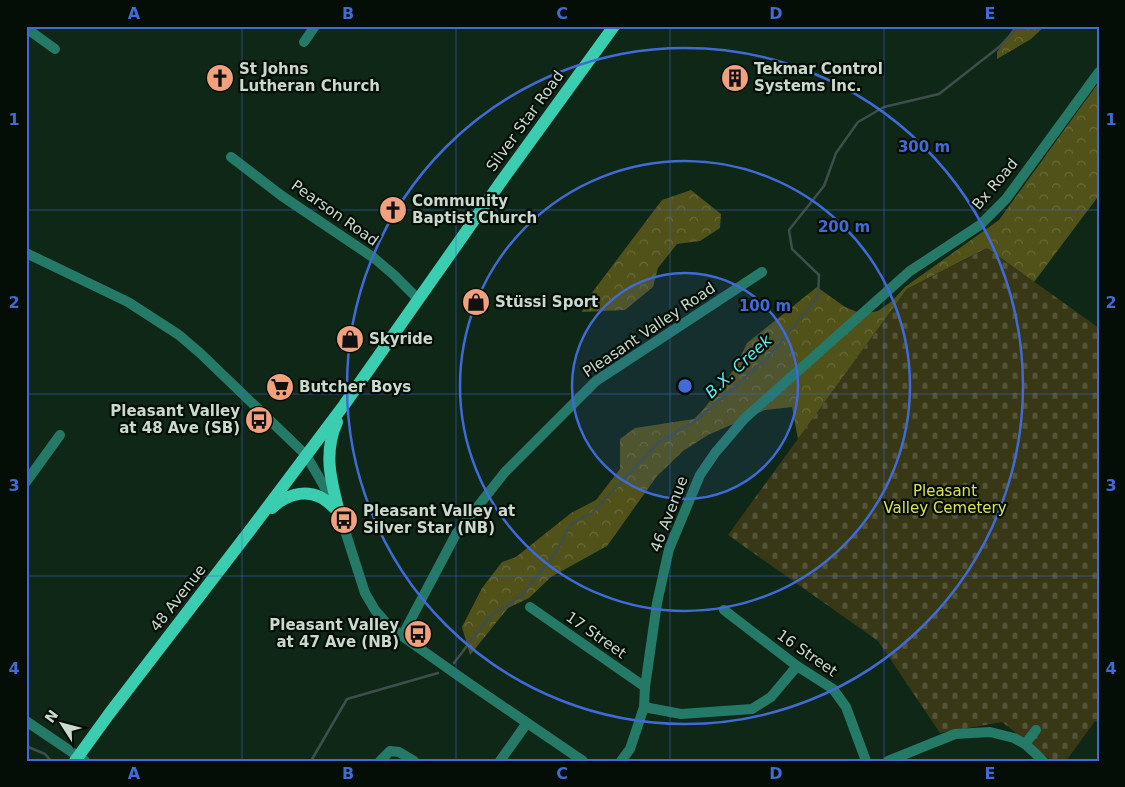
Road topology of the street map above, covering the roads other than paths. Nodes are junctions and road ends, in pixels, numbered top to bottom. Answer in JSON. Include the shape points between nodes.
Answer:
{"nodes":[{"id":1,"x":316,"y":26,"type":"edge"},
{"id":2,"x":614,"y":26,"type":"edge"},
{"id":3,"x":26,"y":28,"type":"edge"},
{"id":4,"x":304,"y":42,"type":"dead end"},
{"id":5,"x":55,"y":49,"type":"dead end"},
{"id":6,"x":1099,"y":72,"type":"edge"},
{"id":7,"x":231,"y":157,"type":"dead end"},
{"id":8,"x":26,"y":253,"type":"edge"},
{"id":9,"x":762,"y":272,"type":"dead end"},
{"id":10,"x":418,"y":298,"type":"junction"},
{"id":11,"x":844,"y":330,"type":"joint"},
{"id":12,"x":344,"y":405,"type":"junction"},
{"id":13,"x":60,"y":435,"type":"dead end"},
{"id":14,"x":306,"y":455,"type":"junction"},
{"id":15,"x":26,"y":482,"type":"edge"},
{"id":16,"x":339,"y":512,"type":"junction"},
{"id":17,"x":251,"y":530,"type":"junction"},
{"id":18,"x":530,"y":607,"type":"dead end"},
{"id":19,"x":724,"y":610,"type":"dead end"},
{"id":20,"x":402,"y":636,"type":"junction"},
{"id":21,"x":797,"y":666,"type":"junction"},
{"id":22,"x":645,"y":687,"type":"junction"},
{"id":23,"x":644,"y":707,"type":"junction"},
{"id":24,"x":26,"y":721,"type":"edge"},
{"id":25,"x":527,"y":723,"type":"junction"},
{"id":26,"x":1036,"y":730,"type":"dead end"},
{"id":27,"x":1025,"y":744,"type":"junction"},
{"id":28,"x":79,"y":759,"type":"edge"},
{"id":29,"x":380,"y":761,"type":"edge"},
{"id":30,"x":414,"y":761,"type":"edge"},
{"id":31,"x":500,"y":761,"type":"edge"},
{"id":32,"x":583,"y":761,"type":"edge"},
{"id":33,"x":621,"y":761,"type":"edge"},
{"id":34,"x":866,"y":761,"type":"edge"},
{"id":35,"x":888,"y":761,"type":"edge"},
{"id":36,"x":1043,"y":761,"type":"edge"}],
"edges":[{"from":1,"to":4,"type":"street"},
{"from":2,"to":10,"type":"main road","name":"Silver Star Road"},
{"from":3,"to":5,"type":"street"},
{"from":6,"to":11,"type":"street","name":"Bx Road","via":[[1006,199],[980,224],[910,271]]},
{"from":7,"to":10,"type":"street","name":"Pearson Road","via":[[374,258]]},
{"from":8,"to":14,"type":"street","via":[[128,302],[179,335]]},
{"from":9,"to":20,"type":"street","name":"Pleasant Valley Road","via":[[596,381],[505,472],[456,534]]},
{"from":10,"to":12,"type":"main road","name":"Silver Star Road"},
{"from":11,"to":22,"type":"street","name":"46 Avenue","via":[[744,419],[700,475],[670,549],[657,603]]},
{"from":12,"to":14,"type":"main road","name":"Silver Star Road"},
{"from":12,"to":16,"type":"main road","via":[[332,433],[329,459]]},
{"from":13,"to":15,"type":"street"},
{"from":14,"to":16,"type":"street"},
{"from":14,"to":17,"type":"main road","name":"48 Avenue"},
{"from":16,"to":17,"type":"main road","via":[[321,497],[297,494],[278,502]]},
{"from":16,"to":20,"type":"street","via":[[366,593],[375,610]]},
{"from":17,"to":28,"type":"main road","name":"48 Avenue","via":[[109,714]]},
{"from":18,"to":22,"type":"street","name":"17 Street"},
{"from":19,"to":21,"type":"street","name":"16 Street"},
{"from":20,"to":25,"type":"street"},
{"from":21,"to":23,"type":"street","via":[[771,697],[752,709],[681,714]]},
{"from":21,"to":34,"type":"street","name":"16 Street","via":[[833,690],[846,707]]},
{"from":22,"to":23,"type":"street","name":"46 Avenue"},
{"from":23,"to":33,"type":"street","name":"46 Avenue","via":[[630,749]]},
{"from":24,"to":28,"type":"street"},
{"from":25,"to":31,"type":"street"},
{"from":25,"to":32,"type":"street"},
{"from":26,"to":27,"type":"street"},
{"from":27,"to":35,"type":"street","via":[[990,732],[955,734]]},
{"from":27,"to":36,"type":"street"},
{"from":29,"to":30,"type":"street","via":[[390,751],[399,752]]}]}
